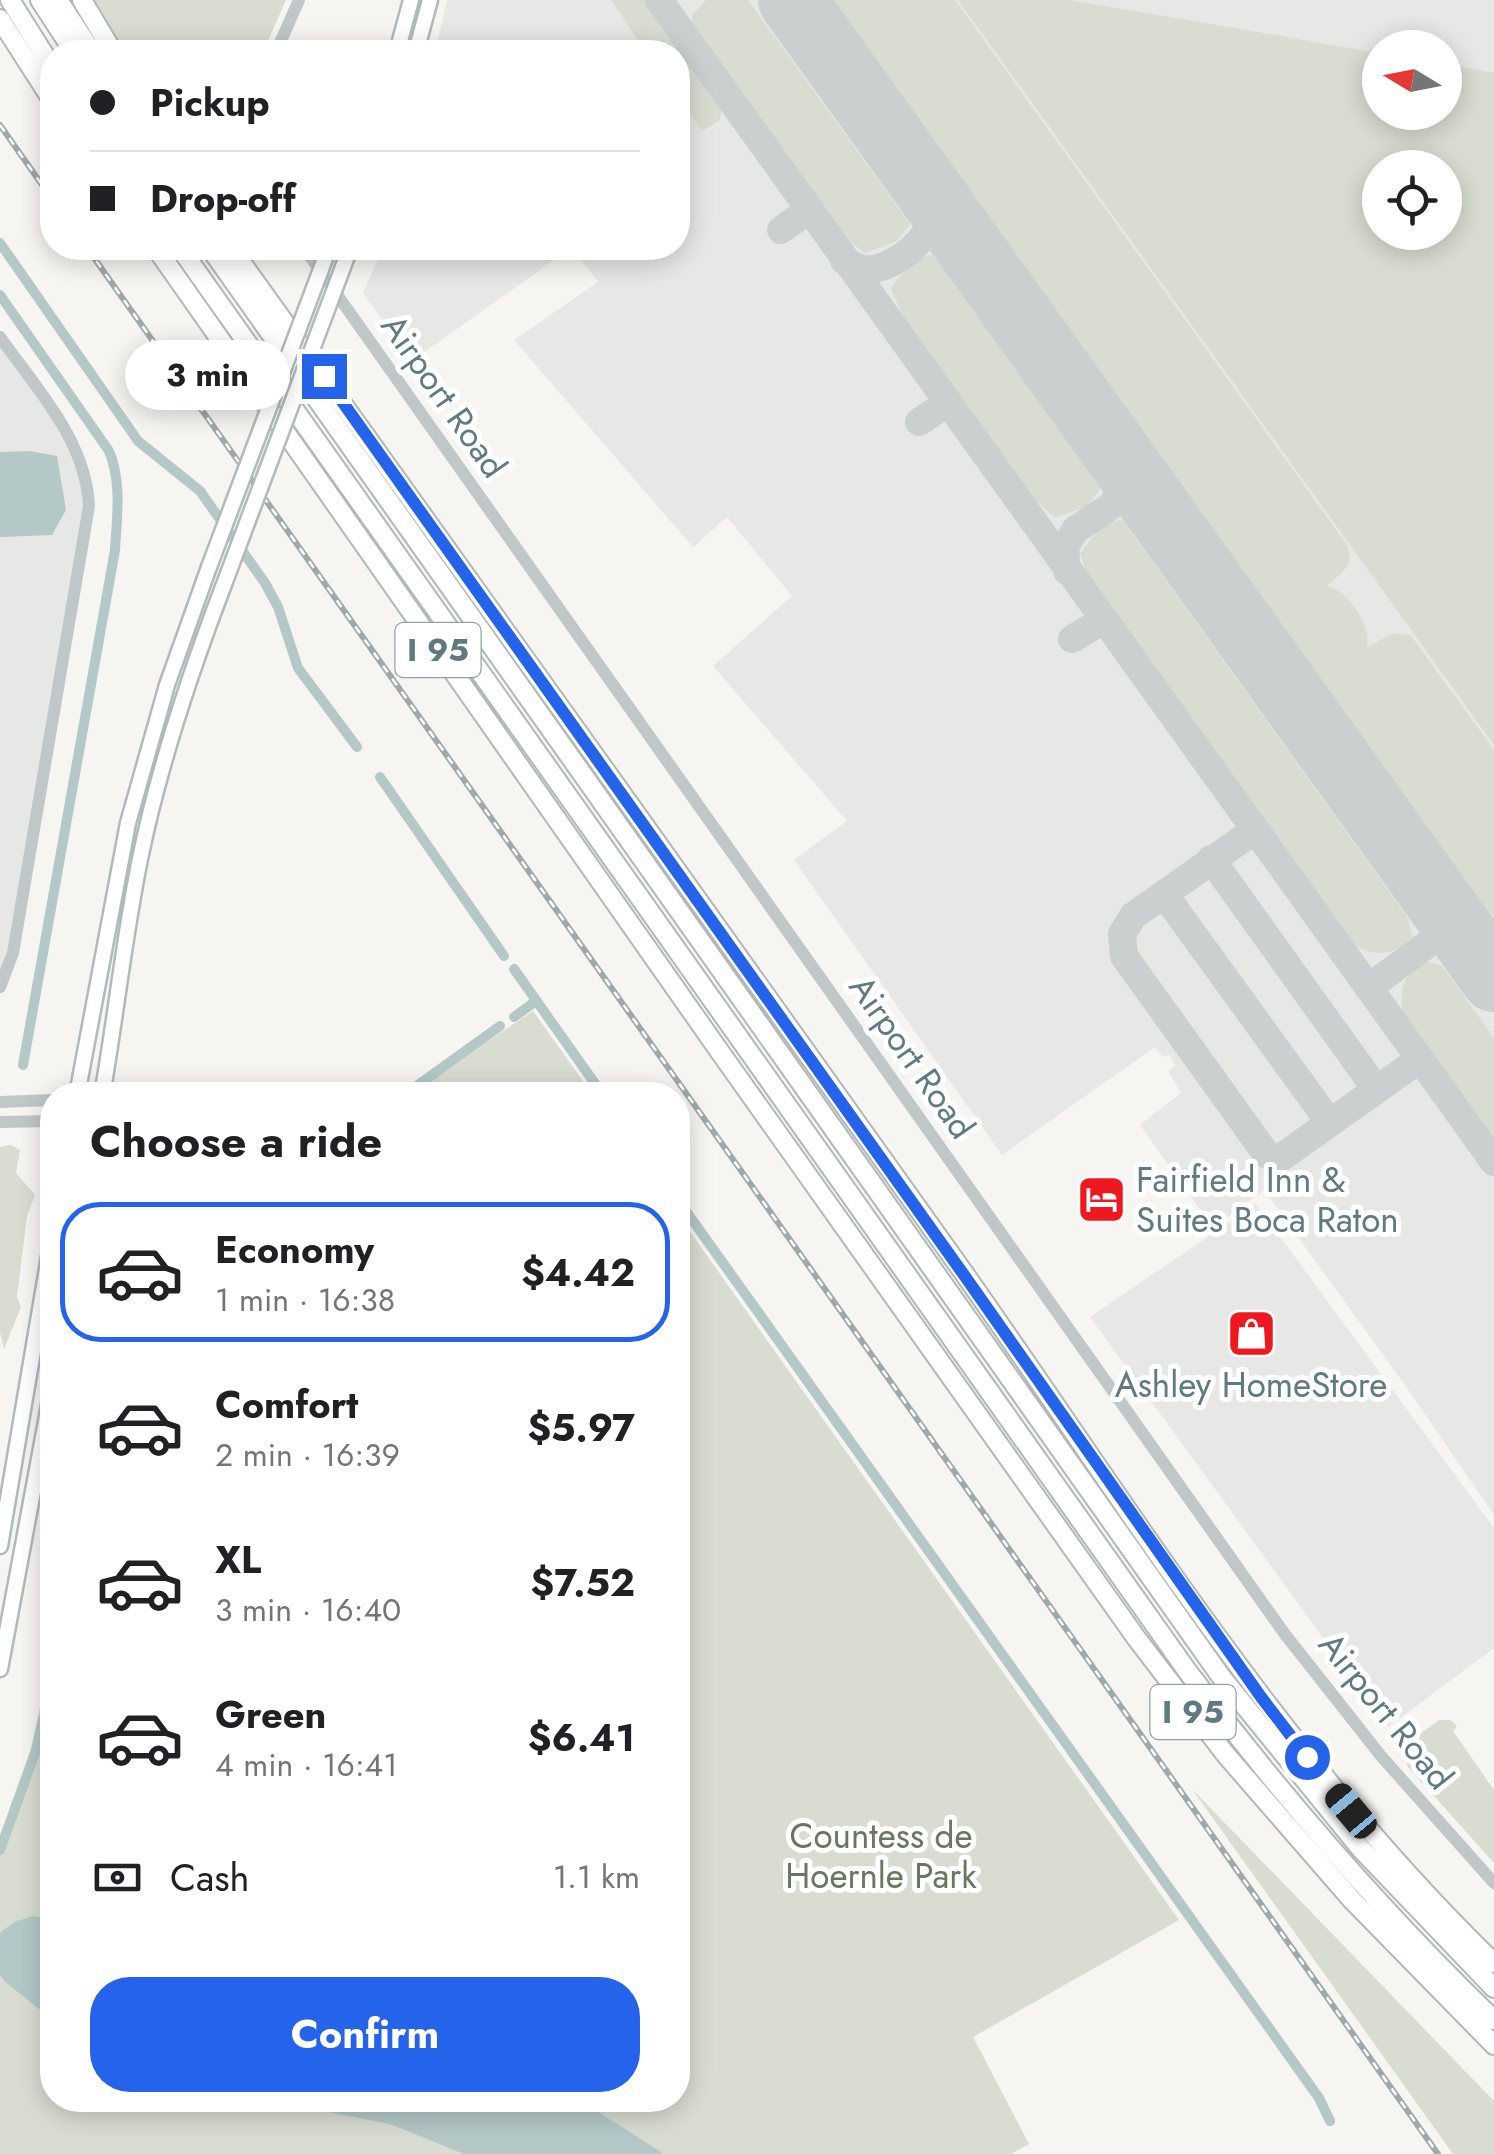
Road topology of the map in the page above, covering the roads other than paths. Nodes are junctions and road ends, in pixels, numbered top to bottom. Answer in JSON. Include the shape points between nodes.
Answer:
{"nodes":[{"id":1,"x":10,"y":0,"type":"edge"},
{"id":2,"x":40,"y":0,"type":"edge"},
{"id":3,"x":58,"y":0,"type":"edge"},
{"id":4,"x":82,"y":0,"type":"edge"},
{"id":5,"x":299,"y":0,"type":"edge"},
{"id":6,"x":411,"y":0,"type":"edge"},
{"id":7,"x":430,"y":0,"type":"edge"},
{"id":8,"x":0,"y":20,"type":"edge"},
{"id":9,"x":66,"y":40,"type":"edge"},
{"id":10,"x":84,"y":40,"type":"edge"},
{"id":11,"x":106,"y":40,"type":"edge"},
{"id":12,"x":281,"y":40,"type":"edge"},
{"id":13,"x":400,"y":40,"type":"edge"},
{"id":14,"x":419,"y":40,"type":"edge"},
{"id":15,"x":40,"y":48,"type":"edge"},
{"id":16,"x":40,"y":82,"type":"edge"},
{"id":17,"x":164,"y":260,"type":"edge"},
{"id":18,"x":189,"y":260,"type":"edge"},
{"id":19,"x":218,"y":260,"type":"edge"},
{"id":20,"x":241,"y":260,"type":"edge"},
{"id":21,"x":312,"y":260,"type":"edge"},
{"id":22,"x":324,"y":260,"type":"edge"},
{"id":23,"x":346,"y":260,"type":"edge"},
{"id":24,"x":0,"y":337,"type":"edge"},
{"id":25,"x":658,"y":922,"type":"junction"},
{"id":26,"x":0,"y":987,"type":"edge"},
{"id":27,"x":720,"y":1052,"type":"junction"},
{"id":28,"x":79,"y":1082,"type":"edge"},
{"id":29,"x":104,"y":1082,"type":"edge"},
{"id":30,"x":40,"y":1100,"type":"edge"},
{"id":31,"x":0,"y":1102,"type":"edge"},
{"id":32,"x":40,"y":1120,"type":"edge"},
{"id":33,"x":0,"y":1122,"type":"edge"},
{"id":34,"x":827,"y":1122,"type":"junction"},
{"id":35,"x":945,"y":1248,"type":"junction"},
{"id":36,"x":40,"y":1310,"type":"edge"},
{"id":37,"x":40,"y":1451,"type":"edge"},
{"id":38,"x":0,"y":1546,"type":"edge"},
{"id":39,"x":2,"y":1652,"type":"edge"},
{"id":40,"x":0,"y":1668,"type":"edge"},
{"id":41,"x":1494,"y":1884,"type":"edge"},
{"id":42,"x":1494,"y":1962,"type":"edge"},
{"id":43,"x":1494,"y":1988,"type":"edge"},
{"id":44,"x":1494,"y":2020,"type":"edge"},
{"id":45,"x":1494,"y":2045,"type":"edge"}],
"edges":[{"from":1,"to":15,"type":"highway"},
{"from":2,"to":9,"type":"highway"},
{"from":3,"to":10,"type":"highway"},
{"from":4,"to":11,"type":"highway"},
{"from":5,"to":12,"type":"street"},
{"from":6,"to":13,"type":"main road"},
{"from":7,"to":14,"type":"main road"},
{"from":8,"to":16,"type":"highway"},
{"from":17,"to":27,"type":"highway","number":"I 95"},
{"from":18,"to":25,"type":"highway"},
{"from":19,"to":34,"type":"highway"},
{"from":20,"to":35,"type":"highway","number":"I 95"},
{"from":21,"to":41,"type":"street","name":"Airport Road","via":[[1284,1634]]},
{"from":22,"to":28,"type":"main road","bridge":true,"via":[[167,685],[136,789]]},
{"from":23,"to":29,"type":"main road","bridge":true,"via":[[186,686],[147,826]]},
{"from":24,"to":26,"type":"street","via":[[70,436],[89,506],[13,953]]},
{"from":25,"to":27,"type":"highway"},
{"from":25,"to":44,"type":"highway","via":[[1254,1759],[1364,1887]]},
{"from":27,"to":45,"type":"highway","number":"I 95","via":[[1216,1743],[1352,1900]]},
{"from":30,"to":31,"type":"street"},
{"from":32,"to":33,"type":"street"},
{"from":34,"to":35,"type":"highway"},
{"from":34,"to":43,"type":"highway","via":[[1244,1708],[1361,1849]]},
{"from":35,"to":42,"type":"highway","number":"I 95","via":[[1261,1697],[1351,1811]]},
{"from":36,"to":38,"type":"main road"},
{"from":37,"to":39,"type":"main road"},
{"from":39,"to":40,"type":"main road"}]}
